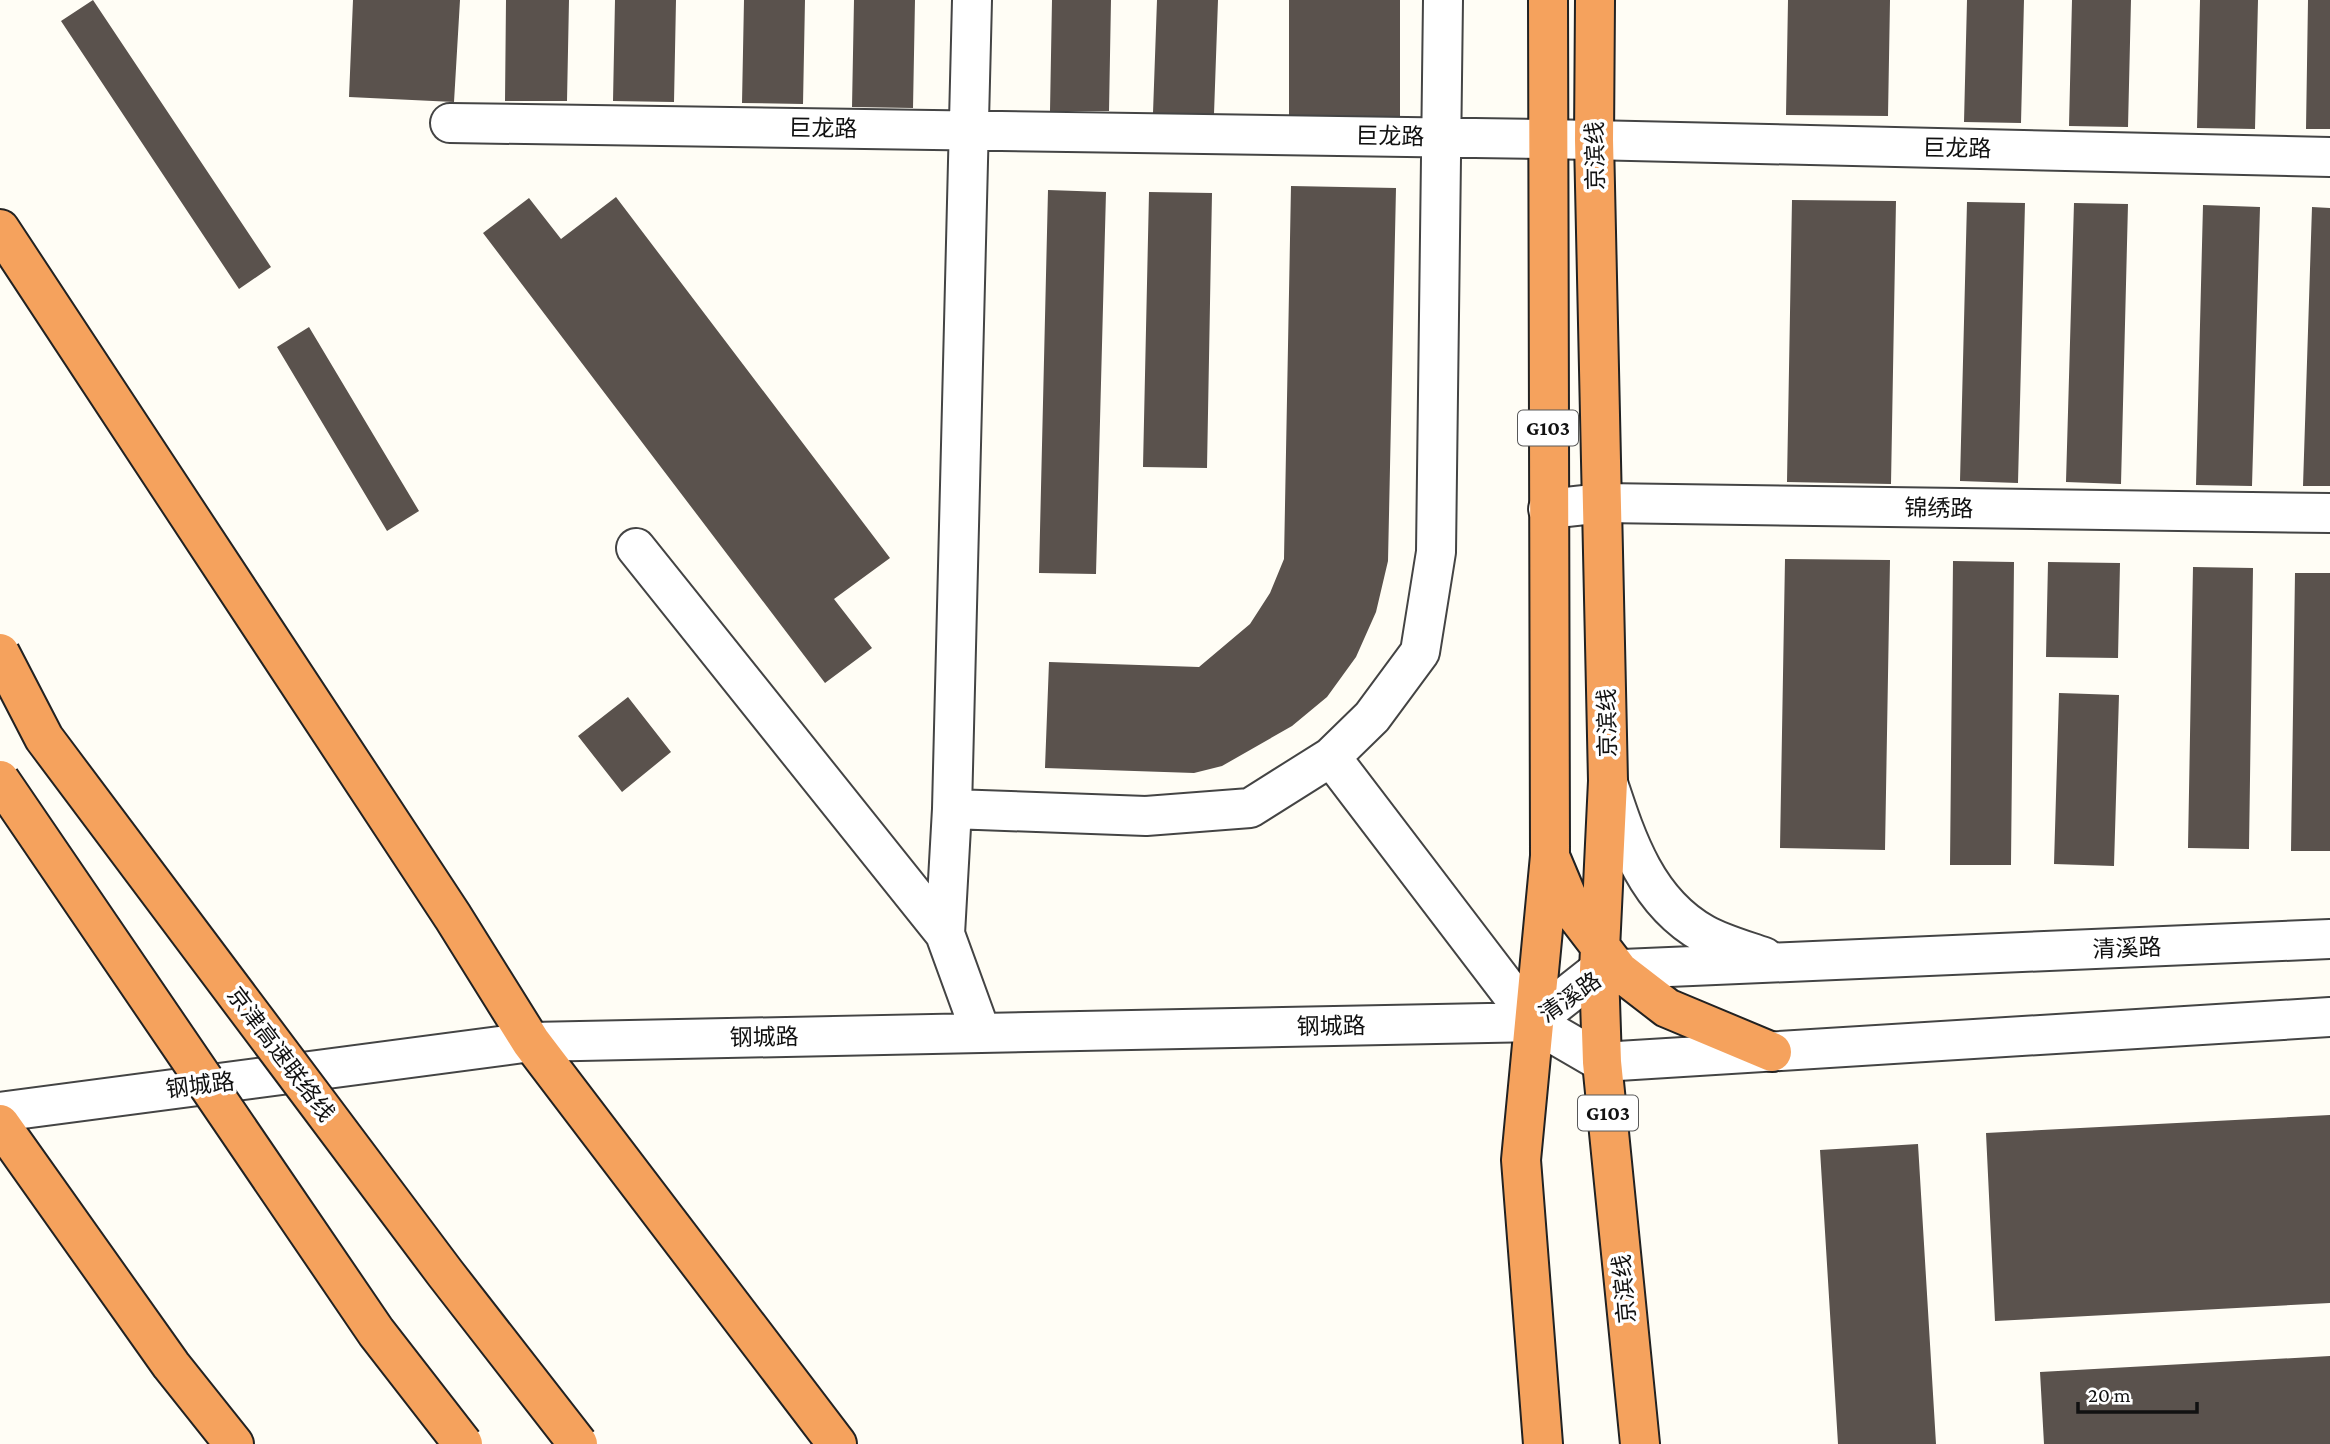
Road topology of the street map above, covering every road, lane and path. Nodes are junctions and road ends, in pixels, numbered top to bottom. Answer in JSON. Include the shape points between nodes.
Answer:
{"nodes":[{"id":1,"x":972,"y":0,"type":"edge"},
{"id":2,"x":1443,"y":0,"type":"edge"},
{"id":3,"x":1548,"y":0,"type":"edge"},
{"id":4,"x":1595,"y":0,"type":"edge"},
{"id":5,"x":450,"y":123,"type":"dead end"},
{"id":6,"x":970,"y":131,"type":"junction"},
{"id":7,"x":1441,"y":137,"type":"junction"},
{"id":8,"x":1546,"y":139,"type":"junction"},
{"id":9,"x":1594,"y":140,"type":"junction"},
{"id":10,"x":2330,"y":156,"type":"edge"},
{"id":11,"x":0,"y":229,"type":"edge"},
{"id":12,"x":1603,"y":503,"type":"junction"},
{"id":13,"x":1548,"y":509,"type":"junction"},
{"id":14,"x":2330,"y":513,"type":"edge"},
{"id":15,"x":636,"y":548,"type":"dead end"},
{"id":16,"x":0,"y":653,"type":"edge"},
{"id":17,"x":1331,"y":757,"type":"junction"},
{"id":18,"x":0,"y":780,"type":"edge"},
{"id":19,"x":1608,"y":781,"type":"junction"},
{"id":20,"x":952,"y":809,"type":"junction"},
{"id":21,"x":1550,"y":856,"type":"junction"},
{"id":22,"x":945,"y":934,"type":"junction"},
{"id":23,"x":2330,"y":939,"type":"edge"},
{"id":24,"x":1783,"y":963,"type":"junction"},
{"id":25,"x":1606,"y":964,"type":"junction"},
{"id":26,"x":2330,"y":1017,"type":"edge"},
{"id":27,"x":1533,"y":1022,"type":"junction"},
{"id":28,"x":981,"y":1033,"type":"junction"},
{"id":29,"x":531,"y":1042,"type":"junction"},
{"id":30,"x":1772,"y":1052,"type":"junction"},
{"id":31,"x":1602,"y":1062,"type":"junction"},
{"id":32,"x":0,"y":1112,"type":"edge"},
{"id":33,"x":0,"y":1124,"type":"edge"},
{"id":34,"x":234,"y":1444,"type":"edge"},
{"id":35,"x":463,"y":1444,"type":"edge"},
{"id":36,"x":578,"y":1444,"type":"edge"},
{"id":37,"x":837,"y":1444,"type":"edge"},
{"id":38,"x":1543,"y":1444,"type":"edge"},
{"id":39,"x":1640,"y":1444,"type":"edge"}],
"edges":[{"from":1,"to":6,"type":"street"},
{"from":2,"to":7,"type":"street"},
{"from":3,"to":8,"type":"highway","name":"京滨线","number":"G103"},
{"from":4,"to":9,"type":"highway","name":"京滨线","number":"G103"},
{"from":5,"to":6,"type":"street","name":"巨龙路"},
{"from":6,"to":7,"type":"street","name":"巨龙路"},
{"from":6,"to":20,"type":"street"},
{"from":7,"to":8,"type":"street","name":"巨龙路"},
{"from":7,"to":17,"type":"street","via":[[1436,552],[1420,652],[1372,717]]},
{"from":8,"to":9,"type":"street","name":"巨龙路"},
{"from":8,"to":13,"type":"highway","name":"京滨线","number":"G103"},
{"from":9,"to":10,"type":"street","name":"巨龙路"},
{"from":9,"to":12,"type":"highway","name":"京滨线","number":"G103"},
{"from":11,"to":29,"type":"highway"},
{"from":12,"to":13,"type":"street","name":"锦绣路"},
{"from":12,"to":14,"type":"street","name":"锦绣路"},
{"from":12,"to":19,"type":"highway","name":"京滨线","number":"G103"},
{"from":13,"to":21,"type":"highway","name":"京滨线","number":"G103"},
{"from":15,"to":22,"type":"street"},
{"from":16,"to":36,"type":"highway","name":"京津高速联络线","bridge":true,"via":[[44,737]]},
{"from":17,"to":20,"type":"street","via":[[1250,808],[1146,816]]},
{"from":17,"to":27,"type":"street"},
{"from":18,"to":35,"type":"highway","bridge":true,"via":[[376,1332]]},
{"from":19,"to":24,"type":"street","via":[[1636,860],[1653,888],[1703,934]]},
{"from":19,"to":25,"type":"highway","name":"京滨线","number":"G103"},
{"from":20,"to":22,"type":"street"},
{"from":21,"to":25,"type":"highway","via":[[1573,911]]},
{"from":21,"to":27,"type":"highway","name":"京滨线","number":"G103"},
{"from":22,"to":28,"type":"street"},
{"from":23,"to":24,"type":"street","name":"清溪路"},
{"from":24,"to":25,"type":"street","name":"清溪路"},
{"from":25,"to":27,"type":"street","name":"清溪路"},
{"from":25,"to":30,"type":"highway","via":[[1667,1008]]},
{"from":25,"to":31,"type":"highway","name":"京滨线","number":"G103"},
{"from":26,"to":30,"type":"street"},
{"from":27,"to":28,"type":"street","name":"钢城路"},
{"from":27,"to":31,"type":"street","name":"清溪路"},
{"from":27,"to":38,"type":"highway","name":"京滨线","number":"G103","via":[[1521,1160]]},
{"from":28,"to":29,"type":"street","name":"钢城路"},
{"from":29,"to":32,"type":"street","name":"钢城路"},
{"from":29,"to":37,"type":"highway"},
{"from":30,"to":31,"type":"street"},
{"from":31,"to":39,"type":"highway","name":"京滨线","number":"G103"},
{"from":33,"to":34,"type":"highway","via":[[171,1365]]}]}
